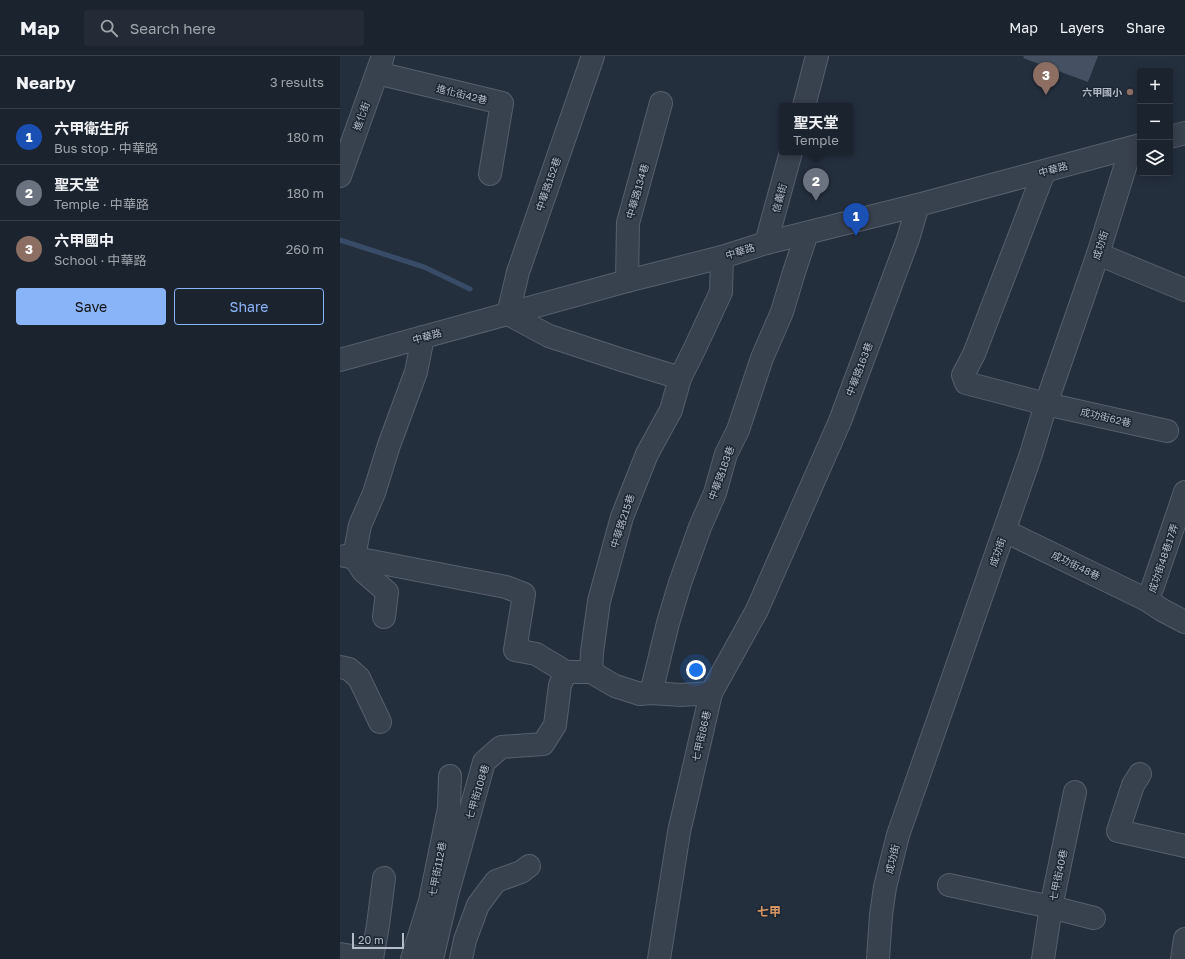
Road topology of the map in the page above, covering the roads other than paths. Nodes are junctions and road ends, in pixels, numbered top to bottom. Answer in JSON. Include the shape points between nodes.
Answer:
{"nodes":[{"id":1,"x":593,"y":56,"type":"edge"},
{"id":2,"x":817,"y":56,"type":"edge"},
{"id":3,"x":380,"y":64,"type":"edge"},
{"id":4,"x":661,"y":103,"type":"dead end"},
{"id":5,"x":805,"y":103,"type":"edge"},
{"id":6,"x":1185,"y":133,"type":"edge"},
{"id":7,"x":1173,"y":136,"type":"edge"},
{"id":8,"x":1135,"y":147,"type":"edge"},
{"id":9,"x":790,"y":155,"type":"edge"},
{"id":10,"x":1044,"y":172,"type":"junction"},
{"id":11,"x":340,"y":173,"type":"edge"},
{"id":12,"x":490,"y":174,"type":"dead end"},
{"id":13,"x":918,"y":205,"type":"junction"},
{"id":14,"x":807,"y":233,"type":"junction"},
{"id":15,"x":766,"y":243,"type":"junction"},
{"id":16,"x":1098,"y":254,"type":"junction"},
{"id":17,"x":722,"y":257,"type":"junction"},
{"id":18,"x":627,"y":281,"type":"junction"},
{"id":19,"x":1185,"y":290,"type":"edge"},
{"id":20,"x":508,"y":314,"type":"junction"},
{"id":21,"x":423,"y":337,"type":"junction"},
{"id":22,"x":340,"y":360,"type":"edge"},
{"id":23,"x":680,"y":378,"type":"junction"},
{"id":24,"x":1046,"y":404,"type":"junction"},
{"id":25,"x":1167,"y":431,"type":"dead end"},
{"id":26,"x":1185,"y":492,"type":"edge"},
{"id":27,"x":791,"y":530,"type":"joint"},
{"id":28,"x":1005,"y":531,"type":"junction"},
{"id":29,"x":347,"y":556,"type":"edge"},
{"id":30,"x":1147,"y":600,"type":"junction"},
{"id":31,"x":384,"y":617,"type":"dead end"},
{"id":32,"x":1185,"y":622,"type":"edge"},
{"id":33,"x":340,"y":667,"type":"edge"},
{"id":34,"x":566,"y":672,"type":"junction"},
{"id":35,"x":591,"y":672,"type":"junction"},
{"id":36,"x":651,"y":693,"type":"junction"},
{"id":37,"x":711,"y":693,"type":"junction"},
{"id":38,"x":380,"y":722,"type":"dead end"},
{"id":39,"x":1140,"y":774,"type":"dead end"},
{"id":40,"x":450,"y":776,"type":"dead end"},
{"id":41,"x":1075,"y":792,"type":"dead end"},
{"id":42,"x":1185,"y":846,"type":"edge"},
{"id":43,"x":529,"y":866,"type":"dead end"},
{"id":44,"x":384,"y":878,"type":"dead end"},
{"id":45,"x":949,"y":885,"type":"dead end"},
{"id":46,"x":1051,"y":907,"type":"junction"},
{"id":47,"x":1094,"y":918,"type":"dead end"},
{"id":48,"x":1185,"y":939,"type":"edge"},
{"id":49,"x":340,"y":955,"type":"edge"},
{"id":50,"x":371,"y":959,"type":"edge"},
{"id":51,"x":412,"y":959,"type":"edge"},
{"id":52,"x":432,"y":959,"type":"edge"},
{"id":53,"x":461,"y":959,"type":"edge"},
{"id":54,"x":659,"y":959,"type":"edge"},
{"id":55,"x":878,"y":959,"type":"edge"},
{"id":56,"x":1043,"y":959,"type":"edge"},
{"id":57,"x":1182,"y":959,"type":"edge"}],
"edges":[{"from":1,"to":20,"type":"street","name":"中華路152巷","via":[[518,272]]},
{"from":2,"to":5,"type":"street"},
{"from":3,"to":11,"type":"street","name":"進化街"},
{"from":3,"to":12,"type":"street","name":"進化街42巷","via":[[502,103]]},
{"from":4,"to":18,"type":"street","name":"中華路134巷","via":[[628,223]]},
{"from":6,"to":7,"type":"street"},
{"from":8,"to":10,"type":"street","name":"中華路"},
{"from":8,"to":16,"type":"street","name":"成功街"},
{"from":9,"to":15,"type":"street","name":"信義街"},
{"from":10,"to":13,"type":"street","name":"中華路"},
{"from":10,"to":24,"type":"street","name":"成功街62巷","via":[[974,354],[963,375],[966,383]]},
{"from":13,"to":14,"type":"street","name":"中華路"},
{"from":13,"to":27,"type":"street","name":"中華路163巷","via":[[908,239],[840,421]]},
{"from":14,"to":15,"type":"street","name":"中華路"},
{"from":14,"to":36,"type":"street","name":"中華路183巷","via":[[782,312],[762,358],[738,430],[726,454],[715,493],[680,583]]},
{"from":15,"to":17,"type":"street","name":"中華路"},
{"from":16,"to":19,"type":"street"},
{"from":16,"to":24,"type":"street","name":"成功街"},
{"from":17,"to":18,"type":"street","name":"中華路"},
{"from":17,"to":23,"type":"street","name":"中華路215巷","via":[[721,292]]},
{"from":18,"to":20,"type":"street","name":"中華路"},
{"from":20,"to":21,"type":"street","name":"中華路"},
{"from":20,"to":23,"type":"street","via":[[550,336]]},
{"from":21,"to":22,"type":"street","name":"中華路"},
{"from":21,"to":29,"type":"street","via":[[416,372],[374,493]]},
{"from":23,"to":35,"type":"street","name":"中華路215巷","via":[[671,410],[647,454],[622,517],[599,601]]},
{"from":24,"to":25,"type":"street","name":"成功街62巷"},
{"from":24,"to":28,"type":"street","name":"成功街"},
{"from":26,"to":30,"type":"street","name":"成功街48巷17弄","via":[[1152,592]]},
{"from":27,"to":37,"type":"street","name":"七甲街86巷","via":[[757,610]]},
{"from":28,"to":30,"type":"street","name":"成功街48巷"},
{"from":28,"to":55,"type":"street","name":"成功街","via":[[898,835],[885,887]]},
{"from":29,"to":31,"type":"street","via":[[387,592]]},
{"from":29,"to":34,"type":"street","via":[[506,588],[524,594],[515,650],[536,654]]},
{"from":30,"to":32,"type":"street","name":"成功街48巷"},
{"from":33,"to":38,"type":"street","via":[[349,669],[359,678]]},
{"from":34,"to":35,"type":"street"},
{"from":34,"to":52,"type":"street","name":"七甲街108巷","via":[[560,685],[555,726],[543,744],[501,747],[484,762]]},
{"from":35,"to":36,"type":"street","via":[[615,686],[640,694]]},
{"from":36,"to":37,"type":"street"},
{"from":37,"to":54,"type":"street","name":"七甲街86巷","via":[[679,832]]},
{"from":39,"to":42,"type":"street","via":[[1133,785],[1118,831]]},
{"from":40,"to":51,"type":"street","name":"七甲街112巷","via":[[449,808],[430,901]]},
{"from":41,"to":46,"type":"street","name":"七甲街40巷"},
{"from":43,"to":53,"type":"street","via":[[521,872],[496,881],[478,905],[464,940]]},
{"from":44,"to":50,"type":"street"},
{"from":45,"to":46,"type":"street"},
{"from":46,"to":47,"type":"street"},
{"from":46,"to":56,"type":"street","name":"七甲街40巷"},
{"from":48,"to":57,"type":"street"},
{"from":49,"to":50,"type":"street"}]}
